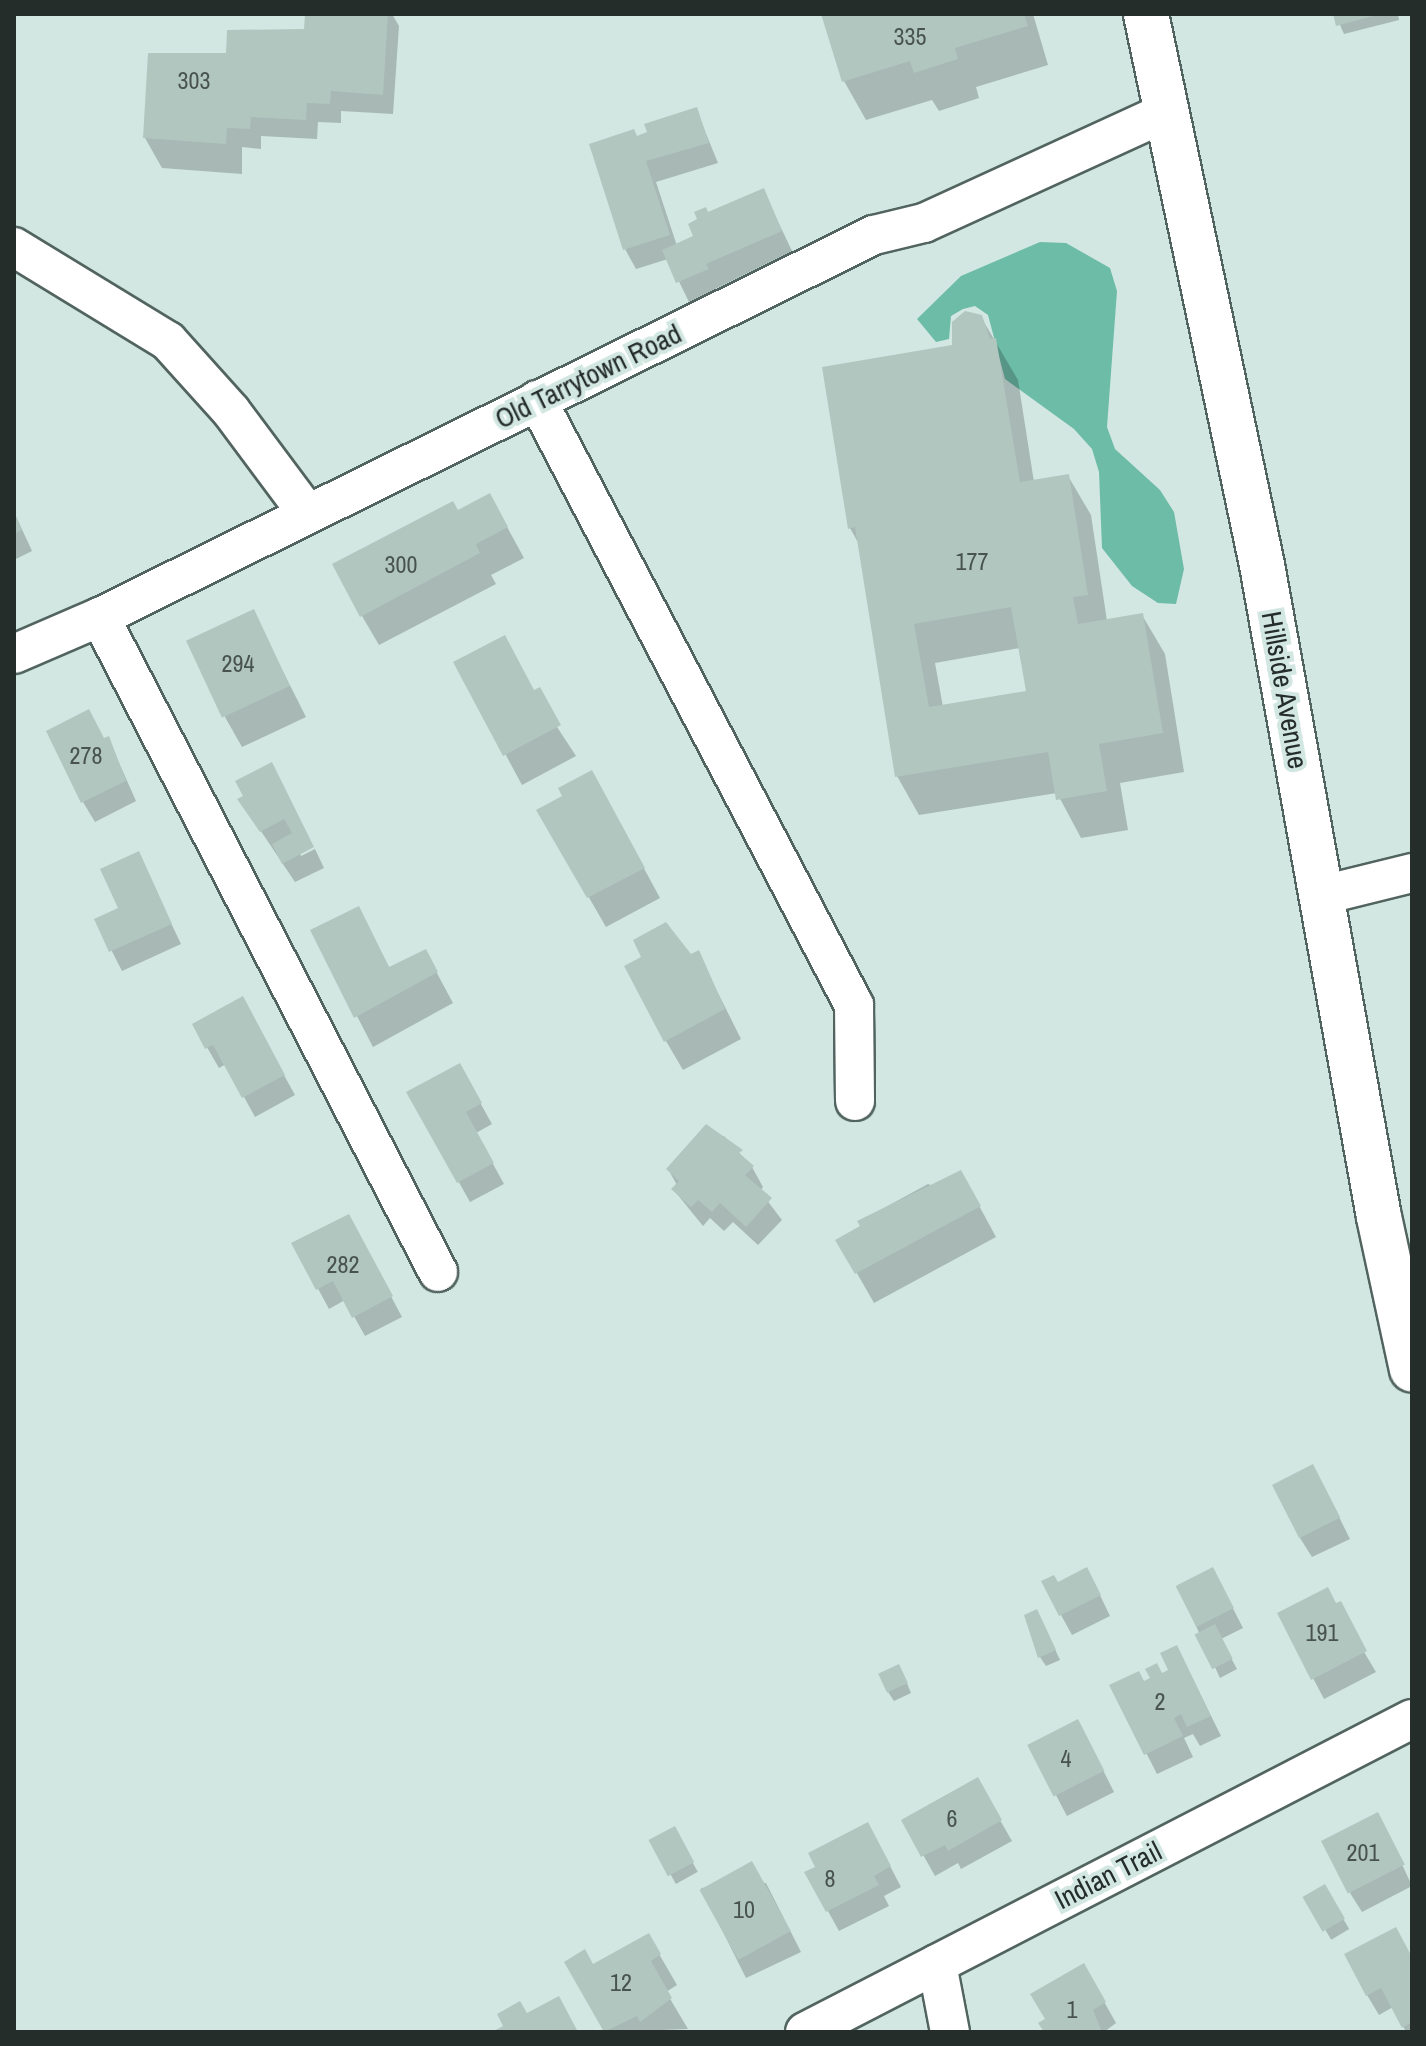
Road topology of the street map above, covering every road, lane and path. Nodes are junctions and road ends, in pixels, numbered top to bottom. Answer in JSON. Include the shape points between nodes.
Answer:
{"nodes":[{"id":1,"x":1146,"y":14,"type":"edge"},
{"id":2,"x":1167,"y":112,"type":"junction"},
{"id":3,"x":14,"y":247,"type":"edge"},
{"id":4,"x":537,"y":400,"type":"junction"},
{"id":5,"x":307,"y":513,"type":"junction"},
{"id":6,"x":100,"y":617,"type":"junction"},
{"id":7,"x":14,"y":654,"type":"edge"},
{"id":8,"x":1412,"y":873,"type":"edge"},
{"id":9,"x":1323,"y":895,"type":"junction"},
{"id":10,"x":855,"y":1101,"type":"dead end"},
{"id":11,"x":438,"y":1272,"type":"dead end"},
{"id":12,"x":1412,"y":1369,"type":"edge"},
{"id":13,"x":1412,"y":1719,"type":"edge"},
{"id":14,"x":937,"y":1964,"type":"junction"},
{"id":15,"x":805,"y":2032,"type":"edge"},
{"id":16,"x":950,"y":2032,"type":"edge"}],
"edges":[{"from":1,"to":2,"type":"main road","name":"Hillside Avenue"},
{"from":2,"to":4,"type":"street","name":"Old Tarrytown Road","via":[[924,223],[874,235]]},
{"from":2,"to":9,"type":"main road","name":"Hillside Avenue","via":[[1262,565]]},
{"from":3,"to":5,"type":"street","via":[[168,341],[231,411]]},
{"from":4,"to":5,"type":"street","name":"Old Tarrytown Road"},
{"from":4,"to":10,"type":"street","via":[[854,1005]]},
{"from":5,"to":6,"type":"street","name":"Old Tarrytown Road"},
{"from":6,"to":7,"type":"street","name":"Old Tarrytown Road"},
{"from":6,"to":11,"type":"street"},
{"from":8,"to":9,"type":"street"},
{"from":9,"to":12,"type":"main road","name":"Hillside Avenue","via":[[1379,1217]]},
{"from":13,"to":14,"type":"street","name":"Indian Trail"},
{"from":14,"to":15,"type":"street","name":"Indian Trail"},
{"from":14,"to":16,"type":"street"}]}
